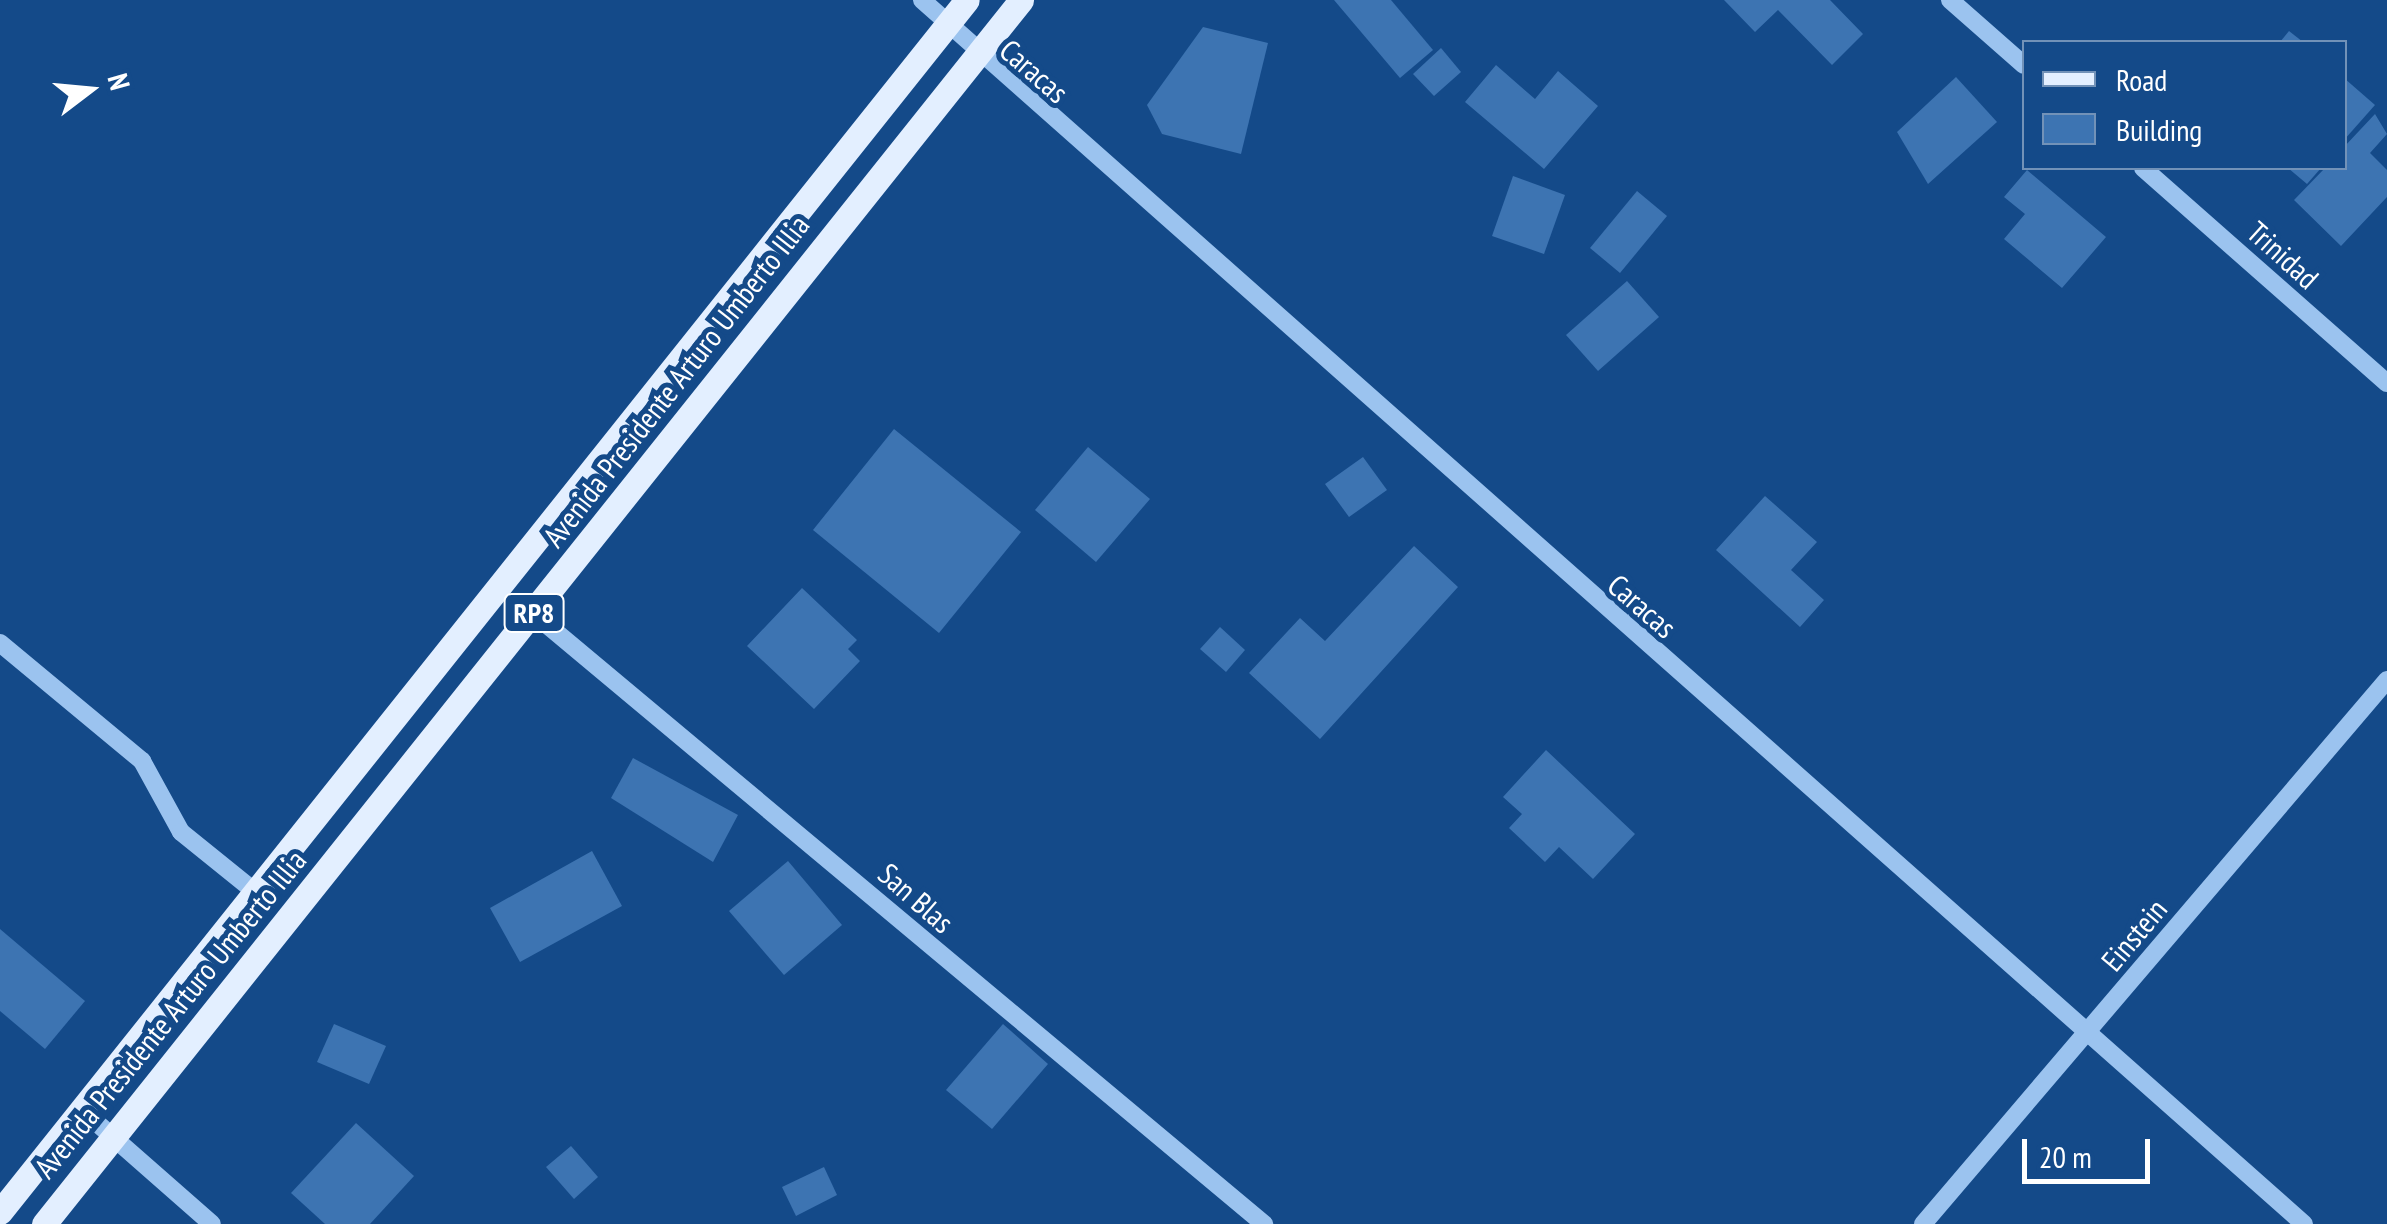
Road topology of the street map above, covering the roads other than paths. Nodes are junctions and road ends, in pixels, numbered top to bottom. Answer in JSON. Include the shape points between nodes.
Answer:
{"nodes":[{"id":1,"x":922,"y":0,"type":"edge"},
{"id":2,"x":967,"y":0,"type":"edge"},
{"id":3,"x":1021,"y":0,"type":"edge"},
{"id":4,"x":1950,"y":0,"type":"edge"},
{"id":5,"x":944,"y":29,"type":"junction"},
{"id":6,"x":976,"y":56,"type":"junction"},
{"id":7,"x":2022,"y":63,"type":"edge"},
{"id":8,"x":2145,"y":170,"type":"edge"},
{"id":9,"x":2387,"y":384,"type":"edge"},
{"id":10,"x":533,"y":613,"type":"junction"},
{"id":11,"x":0,"y":643,"type":"edge"},
{"id":12,"x":2387,"y":680,"type":"edge"},
{"id":13,"x":253,"y":890,"type":"junction"},
{"id":14,"x":2086,"y":1034,"type":"junction"},
{"id":15,"x":80,"y":1109,"type":"junction"},
{"id":16,"x":112,"y":1136,"type":"junction"},
{"id":17,"x":0,"y":1212,"type":"edge"},
{"id":18,"x":44,"y":1224,"type":"edge"},
{"id":19,"x":212,"y":1224,"type":"edge"},
{"id":20,"x":1264,"y":1224,"type":"edge"},
{"id":21,"x":1923,"y":1224,"type":"edge"},
{"id":22,"x":2304,"y":1224,"type":"edge"}],
"edges":[{"from":1,"to":5,"type":"street","name":"Caracas"},
{"from":2,"to":5,"type":"main road","name":"Avenida Presidente Arturo Umberto Illia","number":"RP8"},
{"from":3,"to":6,"type":"main road","name":"Avenida Presidente Arturo Umberto Illia","number":"RP8"},
{"from":4,"to":7,"type":"street"},
{"from":5,"to":6,"type":"street","name":"Caracas"},
{"from":5,"to":13,"type":"main road","name":"Avenida Presidente Arturo Umberto Illia","number":"RP8"},
{"from":6,"to":10,"type":"main road","name":"Avenida Presidente Arturo Umberto Illia","number":"RP8"},
{"from":6,"to":14,"type":"street","name":"Caracas"},
{"from":8,"to":9,"type":"street","name":"Trinidad"},
{"from":10,"to":16,"type":"main road","name":"Avenida Presidente Arturo Umberto Illia","number":"RP8"},
{"from":10,"to":20,"type":"street","name":"San Blas"},
{"from":11,"to":13,"type":"street","via":[[142,761],[181,832]]},
{"from":12,"to":14,"type":"street","name":"Einstein"},
{"from":13,"to":15,"type":"main road","name":"Avenida Presidente Arturo Umberto Illia","number":"RP8"},
{"from":14,"to":21,"type":"street","name":"Einstein"},
{"from":14,"to":22,"type":"street","name":"Caracas"},
{"from":15,"to":16,"type":"street"},
{"from":15,"to":17,"type":"main road","name":"Avenida Presidente Arturo Umberto Illia","number":"RP8"},
{"from":16,"to":18,"type":"main road","name":"Avenida Presidente Arturo Umberto Illia","number":"RP8"},
{"from":16,"to":19,"type":"street"}]}
